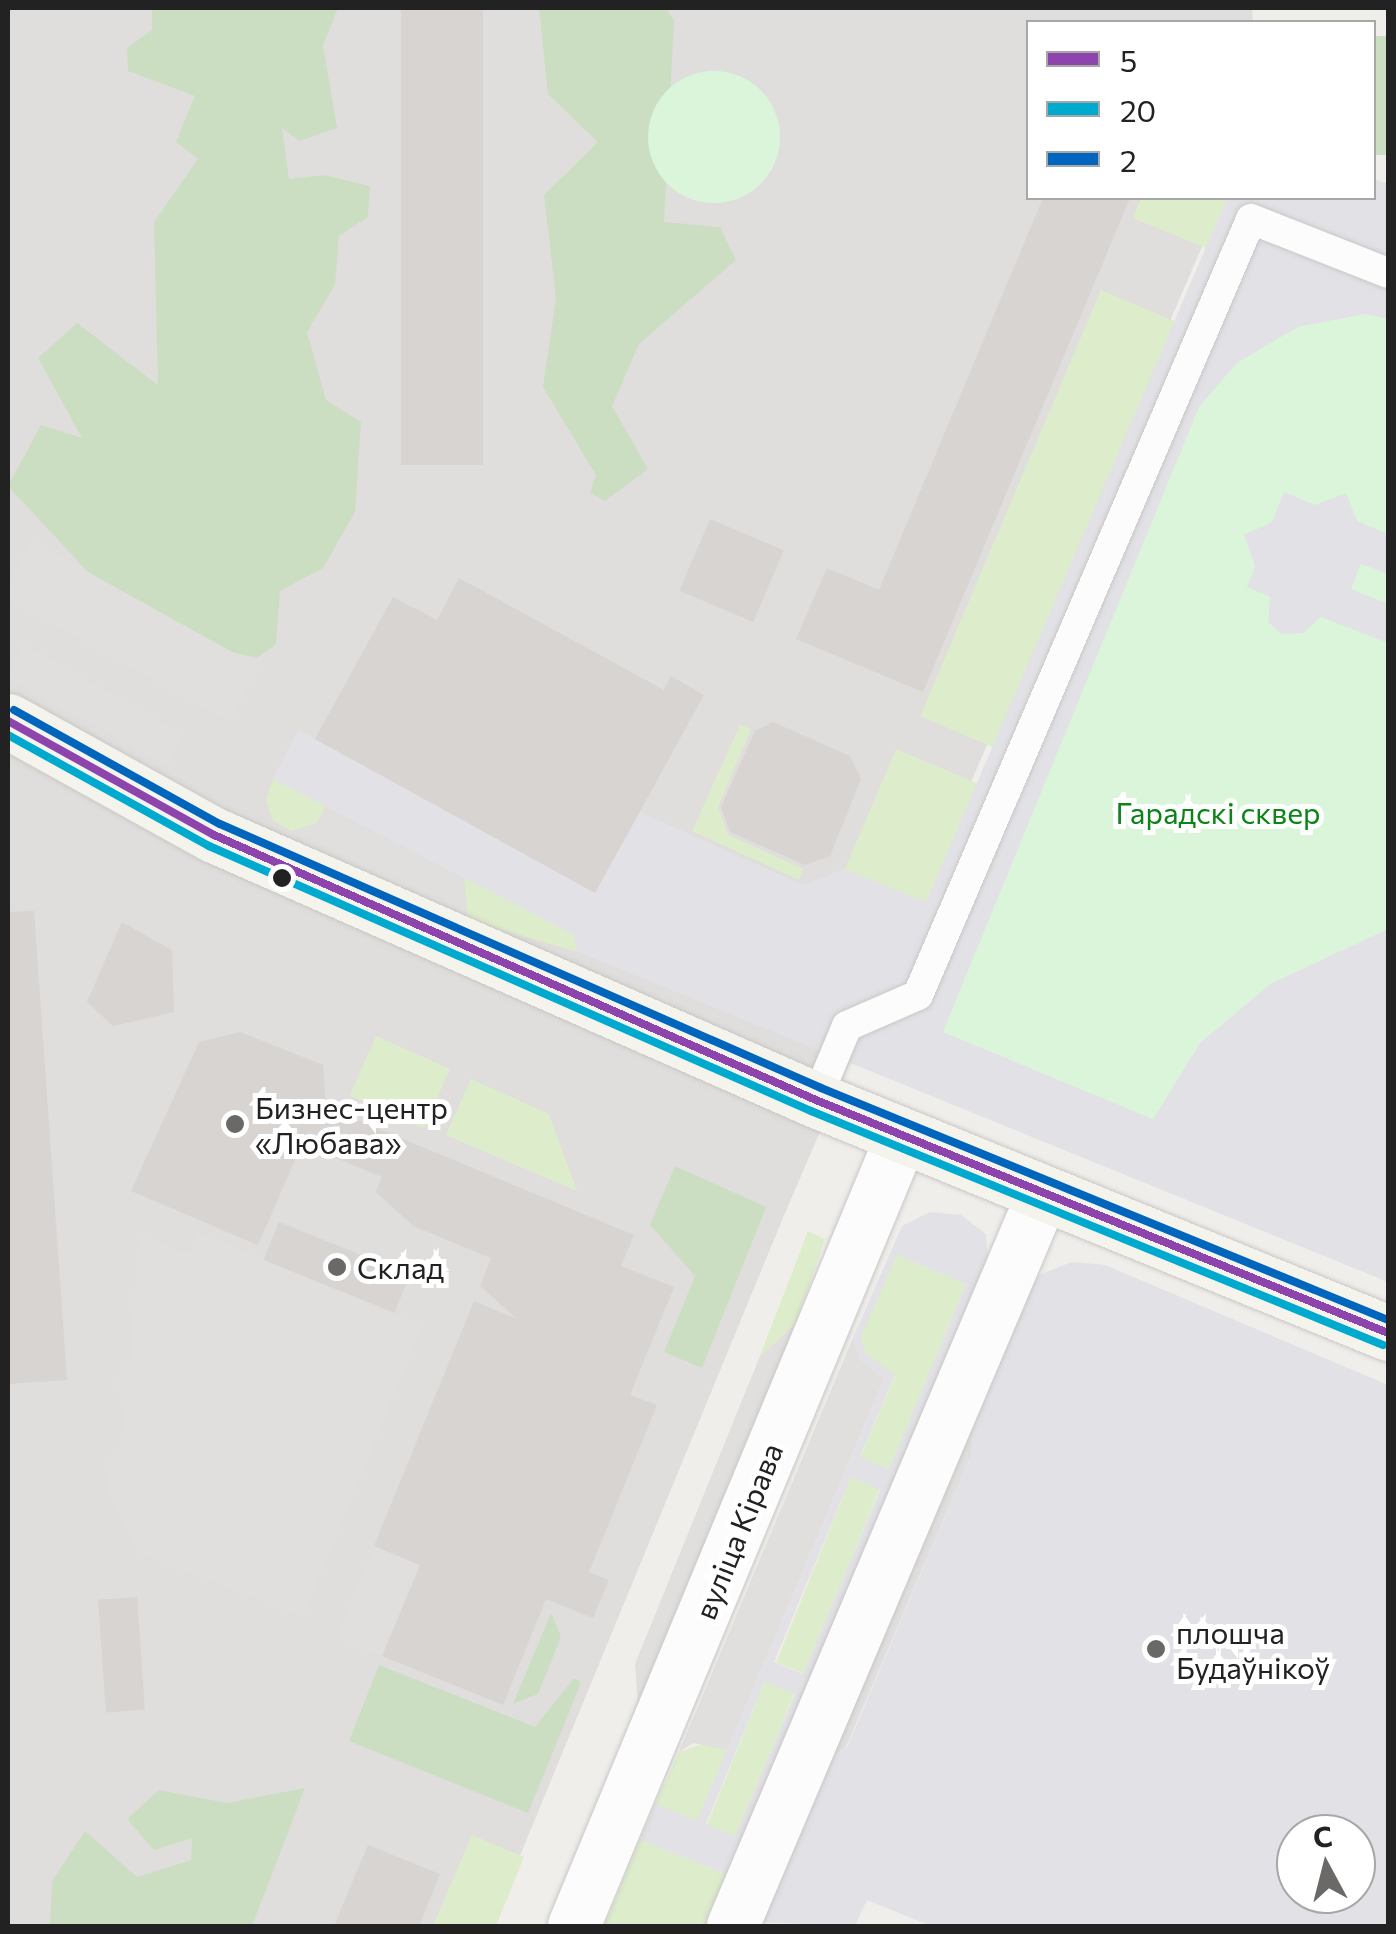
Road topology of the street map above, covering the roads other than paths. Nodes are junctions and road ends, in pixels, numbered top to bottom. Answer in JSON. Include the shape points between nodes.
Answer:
{"nodes":[{"id":1,"x":1388,"y":273,"type":"edge"},
{"id":2,"x":8,"y":721,"type":"edge"},
{"id":3,"x":816,"y":1100,"type":"junction"},
{"id":4,"x":902,"y":1136,"type":"junction"},
{"id":5,"x":1044,"y":1192,"type":"junction"},
{"id":6,"x":1388,"y":1333,"type":"edge"},
{"id":7,"x":574,"y":1926,"type":"edge"},
{"id":8,"x":733,"y":1926,"type":"edge"}],
"edges":[{"from":1,"to":3,"type":"street","via":[[1250,219],[918,996],[847,1026]]},
{"from":2,"to":3,"type":"main road","via":[[214,835]]},
{"from":3,"to":4,"type":"main road"},
{"from":4,"to":5,"type":"main road"},
{"from":4,"to":7,"type":"street","name":"вуліца Кірава"},
{"from":5,"to":6,"type":"main road"},
{"from":5,"to":8,"type":"street"}]}
